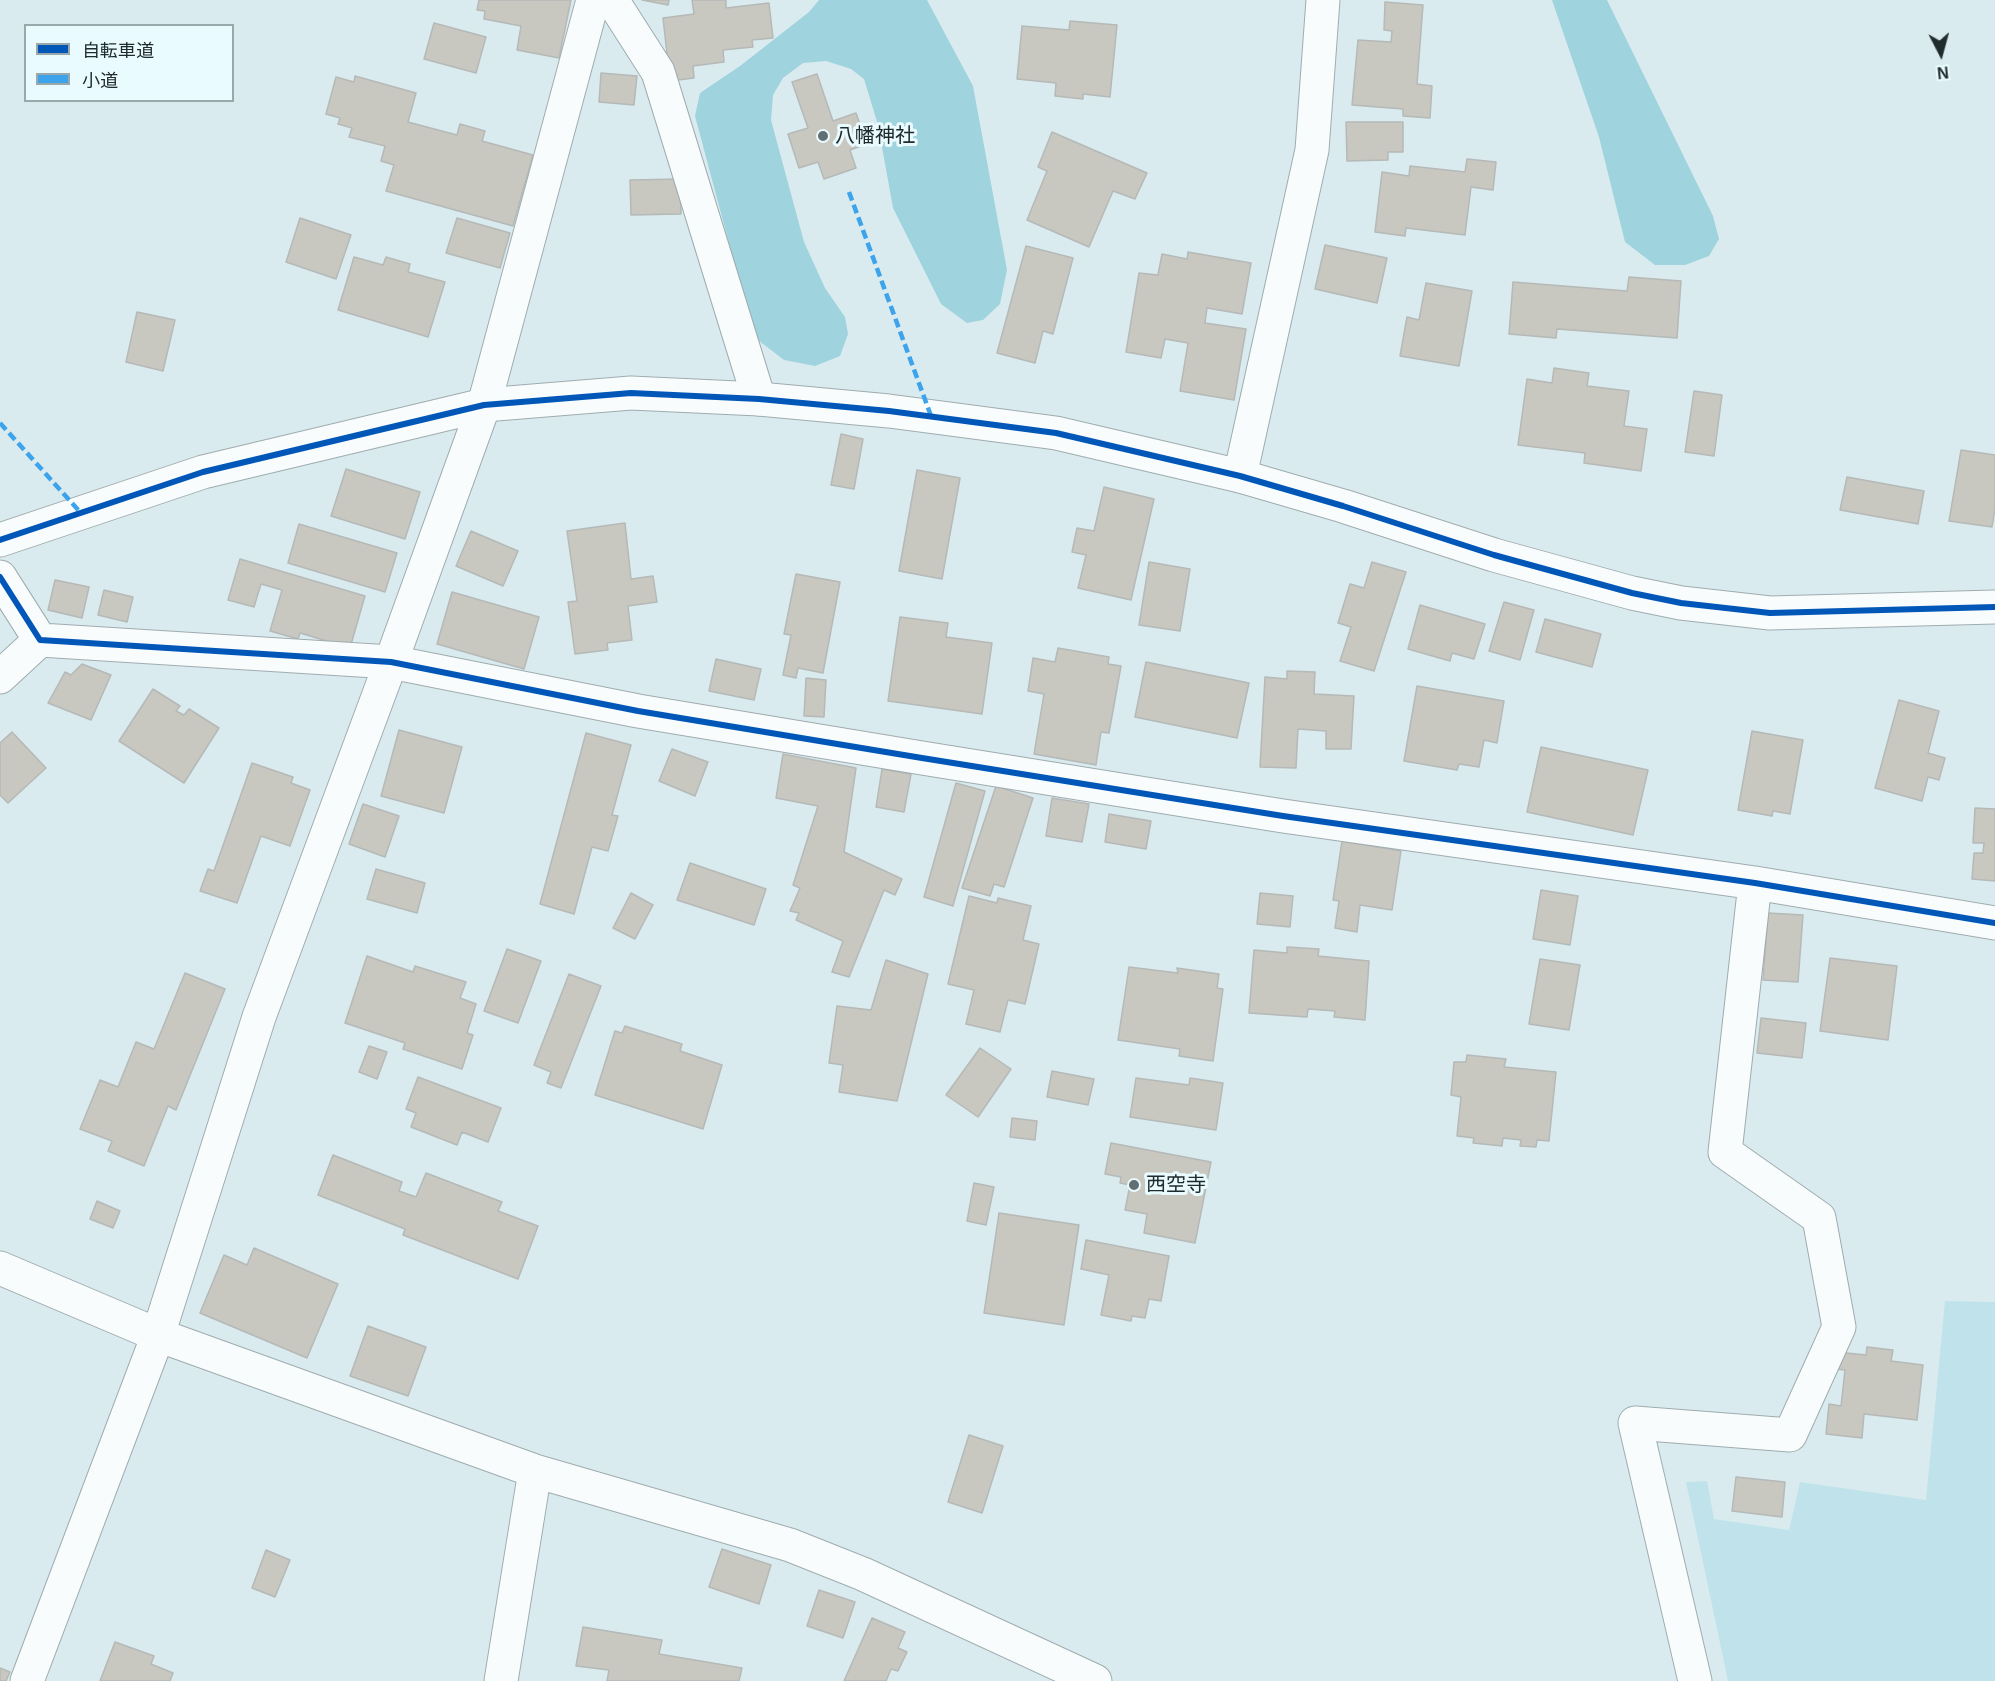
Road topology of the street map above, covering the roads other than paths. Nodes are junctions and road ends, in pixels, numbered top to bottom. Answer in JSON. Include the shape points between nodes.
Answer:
{"nodes":[{"id":1,"x":593,"y":0,"type":"edge"},
{"id":2,"x":612,"y":0,"type":"edge"},
{"id":3,"x":1323,"y":0,"type":"edge"},
{"id":4,"x":759,"y":399,"type":"junction"},
{"id":5,"x":484,"y":405,"type":"junction"},
{"id":6,"x":1240,"y":476,"type":"junction"},
{"id":7,"x":0,"y":540,"type":"edge"},
{"id":8,"x":0,"y":576,"type":"edge"},
{"id":9,"x":1995,"y":607,"type":"edge"},
{"id":10,"x":40,"y":640,"type":"junction"},
{"id":11,"x":391,"y":662,"type":"junction"},
{"id":12,"x":0,"y":677,"type":"edge"},
{"id":13,"x":1755,"y":884,"type":"junction"},
{"id":14,"x":1995,"y":923,"type":"edge"},
{"id":15,"x":0,"y":1268,"type":"edge"},
{"id":16,"x":158,"y":1335,"type":"junction"},
{"id":17,"x":535,"y":1471,"type":"junction"},
{"id":18,"x":27,"y":1681,"type":"edge"},
{"id":19,"x":501,"y":1681,"type":"edge"},
{"id":20,"x":1095,"y":1681,"type":"edge"},
{"id":21,"x":1695,"y":1681,"type":"edge"}],
"edges":[{"from":1,"to":5,"type":"street"},
{"from":2,"to":4,"type":"street","via":[[658,72]]},
{"from":3,"to":6,"type":"street","via":[[1312,150]]},
{"from":4,"to":5,"type":"street","via":[[631,393]]},
{"from":4,"to":6,"type":"street","via":[[889,411],[1056,434]]},
{"from":5,"to":7,"type":"street","via":[[203,472]]},
{"from":5,"to":11,"type":"street"},
{"from":6,"to":9,"type":"street","via":[[1494,555],[1681,603],[1770,613]]},
{"from":8,"to":10,"type":"street"},
{"from":10,"to":11,"type":"street"},
{"from":10,"to":12,"type":"street"},
{"from":11,"to":13,"type":"street","via":[[638,711],[1283,816]]},
{"from":11,"to":16,"type":"street","via":[[259,1017]]},
{"from":13,"to":14,"type":"street"},
{"from":13,"to":21,"type":"street","via":[[1725,1152],[1819,1218],[1839,1327],[1790,1434],[1635,1423]]},
{"from":15,"to":16,"type":"street"},
{"from":16,"to":17,"type":"street"},
{"from":16,"to":18,"type":"street"},
{"from":17,"to":19,"type":"street"},
{"from":17,"to":20,"type":"street","via":[[790,1545],[863,1574]]}]}
